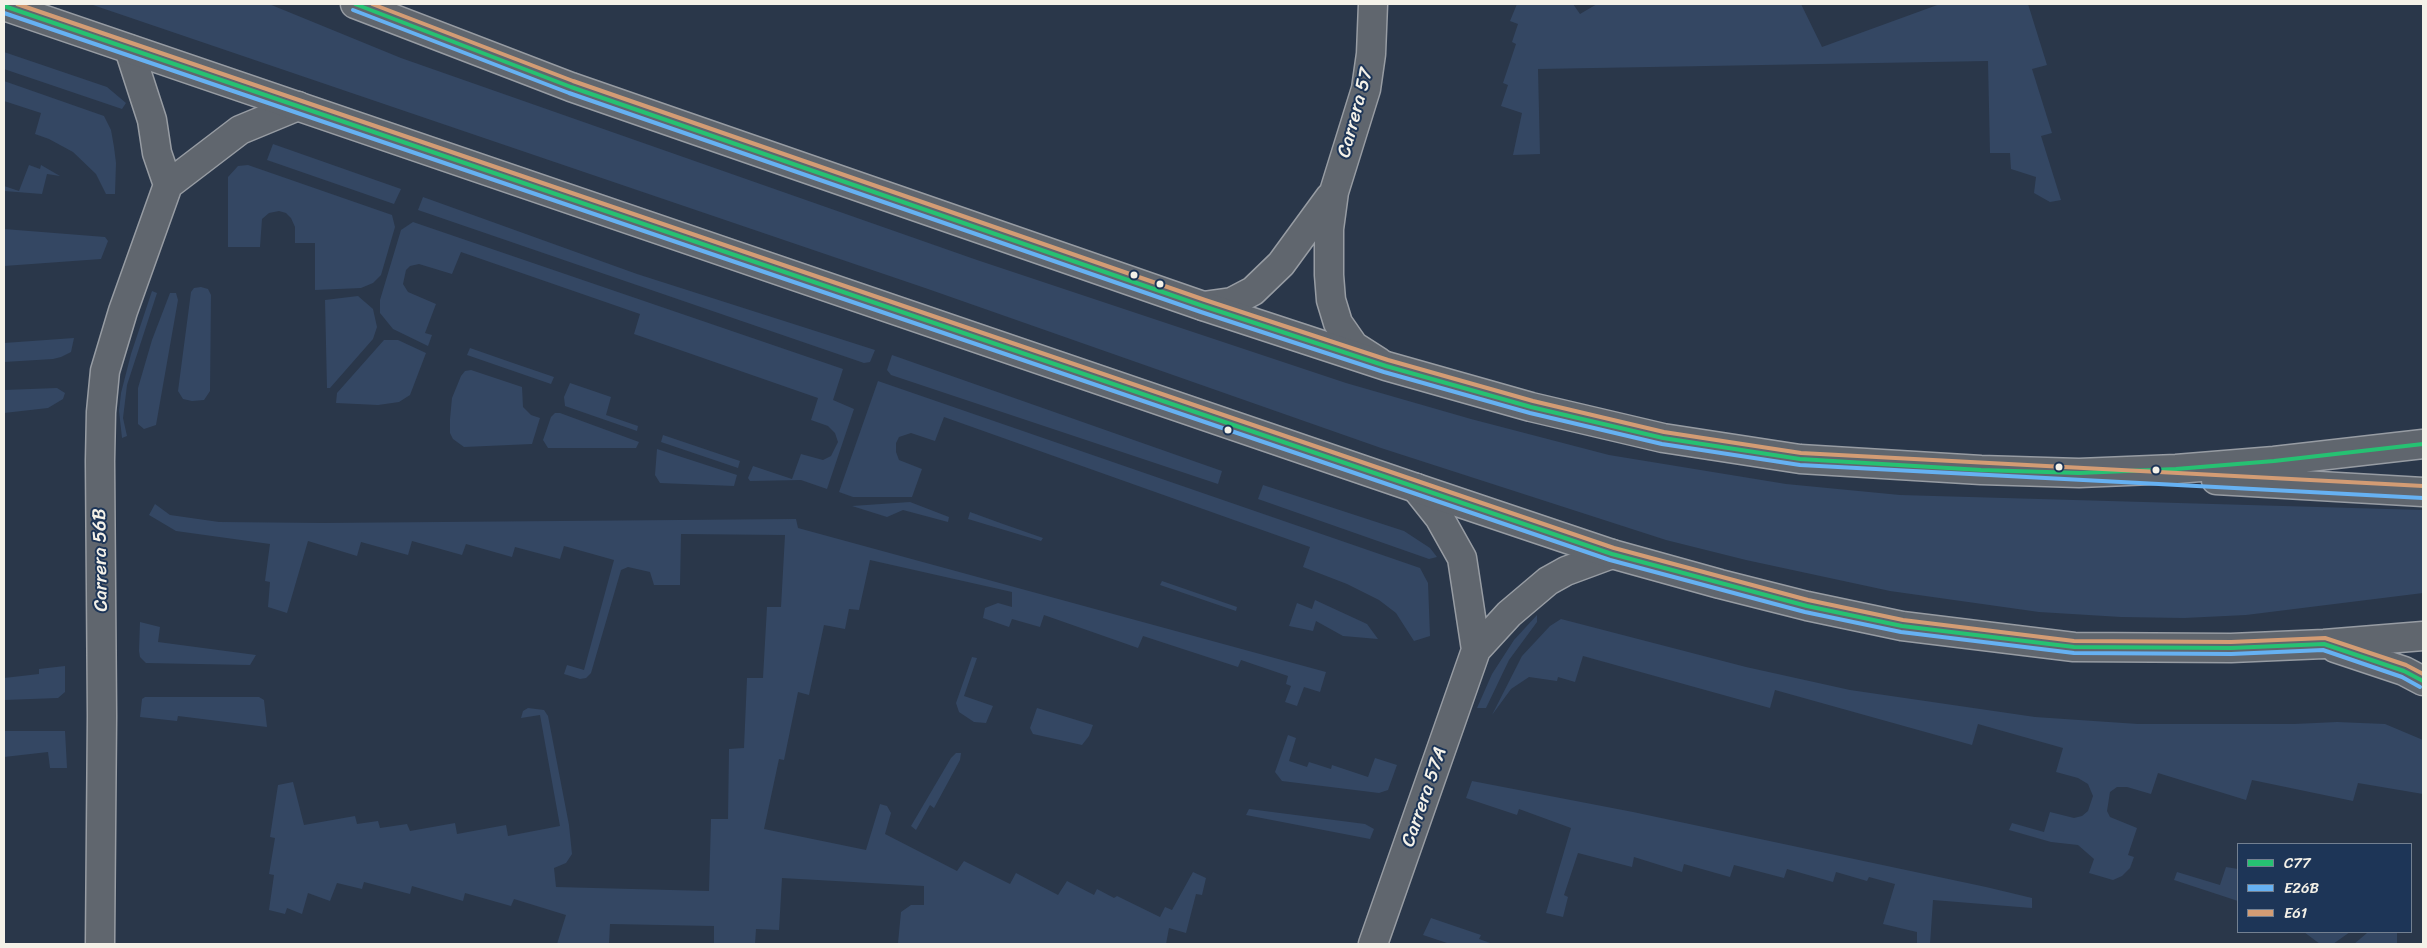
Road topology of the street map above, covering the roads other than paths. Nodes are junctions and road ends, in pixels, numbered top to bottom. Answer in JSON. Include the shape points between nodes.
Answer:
{"nodes":[{"id":1,"x":355,"y":4,"type":"edge"},
{"id":2,"x":1373,"y":4,"type":"edge"},
{"id":3,"x":4,"y":6,"type":"edge"},
{"id":4,"x":128,"y":49,"type":"junction"},
{"id":5,"x":298,"y":106,"type":"junction"},
{"id":6,"x":168,"y":185,"type":"junction"},
{"id":7,"x":1334,"y":192,"type":"junction"},
{"id":8,"x":1203,"y":306,"type":"junction"},
{"id":9,"x":1386,"y":366,"type":"junction"},
{"id":10,"x":2423,"y":444,"type":"edge"},
{"id":11,"x":2080,"y":473,"type":"junction"},
{"id":12,"x":1416,"y":488,"type":"junction"},
{"id":13,"x":2423,"y":492,"type":"edge"},
{"id":14,"x":1612,"y":554,"type":"junction"},
{"id":15,"x":2423,"y":636,"type":"edge"},
{"id":16,"x":2324,"y":644,"type":"junction"},
{"id":17,"x":1476,"y":650,"type":"junction"},
{"id":18,"x":2423,"y":681,"type":"edge"},
{"id":19,"x":100,"y":944,"type":"edge"},
{"id":20,"x":1373,"y":944,"type":"edge"}],
"edges":[{"from":1,"to":8,"type":"main road","via":[[571,87]]},
{"from":2,"to":7,"type":"main road","name":"Carrera 57","via":[[1366,89]]},
{"from":3,"to":4,"type":"main road"},
{"from":4,"to":5,"type":"main road"},
{"from":4,"to":6,"type":"main road","via":[[152,120],[157,153]]},
{"from":5,"to":6,"type":"main road","via":[[240,130]]},
{"from":5,"to":12,"type":"main road"},
{"from":6,"to":19,"type":"main road","name":"Carrera 56B","via":[[105,371],[101,412]]},
{"from":7,"to":8,"type":"main road","name":"Carrera 57","via":[[1281,264],[1253,291],[1232,302]]},
{"from":7,"to":9,"type":"main road","name":"Carrera 57","via":[[1329,229],[1331,300],[1338,323],[1354,346]]},
{"from":8,"to":9,"type":"main road"},
{"from":9,"to":11,"type":"main road","via":[[1531,407],[1702,444],[1800,459]]},
{"from":10,"to":11,"type":"main road","via":[[2274,461]]},
{"from":11,"to":13,"type":"main road"},
{"from":12,"to":14,"type":"main road"},
{"from":12,"to":17,"type":"main road","name":"Carrera 57A","via":[[1438,516],[1462,558]]},
{"from":14,"to":16,"type":"main road","via":[[1807,606],[1902,626],[1966,635],[2074,647],[2231,648]]},
{"from":14,"to":17,"type":"main road","name":"Carrera 57A","via":[[1548,581],[1509,614]]},
{"from":15,"to":16,"type":"main road"},
{"from":16,"to":18,"type":"main road","via":[[2404,671]]},
{"from":17,"to":20,"type":"main road","name":"Carrera 57A"}]}
